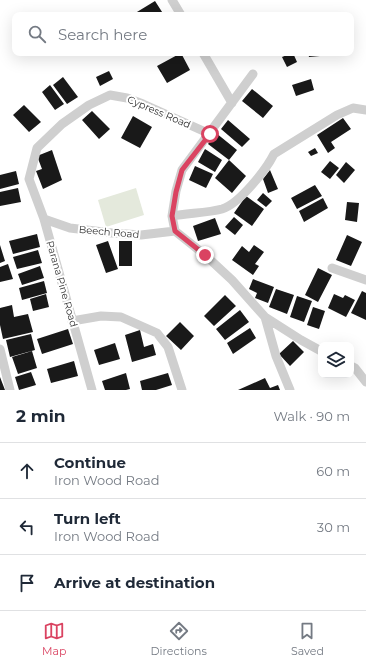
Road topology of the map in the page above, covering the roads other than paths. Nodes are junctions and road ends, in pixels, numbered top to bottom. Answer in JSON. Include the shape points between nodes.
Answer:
{"nodes":[{"id":1,"x":172,"y":0,"type":"edge"},
{"id":2,"x":179,"y":12,"type":"edge"},
{"id":3,"x":205,"y":56,"type":"edge"},
{"id":4,"x":253,"y":74,"type":"dead end"},
{"id":5,"x":232,"y":103,"type":"junction"},
{"id":6,"x":366,"y":110,"type":"edge"},
{"id":7,"x":210,"y":134,"type":"junction"},
{"id":8,"x":30,"y":179,"type":"joint"},
{"id":9,"x":172,"y":216,"type":"junction"},
{"id":10,"x":44,"y":218,"type":"junction"},
{"id":11,"x":175,"y":231,"type":"junction"},
{"id":12,"x":332,"y":268,"type":"dead end"},
{"id":13,"x":366,"y":280,"type":"edge"},
{"id":14,"x":264,"y":317,"type":"junction"},
{"id":15,"x":72,"y":321,"type":"junction"},
{"id":16,"x":318,"y":348,"type":"edge"},
{"id":17,"x":0,"y":350,"type":"edge"},
{"id":18,"x":354,"y":368,"type":"edge"},
{"id":19,"x":366,"y":382,"type":"edge"},
{"id":20,"x":10,"y":390,"type":"edge"},
{"id":21,"x":92,"y":390,"type":"edge"},
{"id":22,"x":182,"y":390,"type":"edge"},
{"id":23,"x":290,"y":390,"type":"edge"}],
"edges":[{"from":1,"to":2,"type":"street"},
{"from":3,"to":5,"type":"street"},
{"from":4,"to":5,"type":"street"},
{"from":5,"to":7,"type":"street"},
{"from":6,"to":9,"type":"street","via":[[353,108],[337,115],[274,154],[234,203],[222,209]]},
{"from":7,"to":8,"type":"street","name":"Cypress Road","via":[[144,104],[110,95],[89,105],[62,124],[37,148]]},
{"from":7,"to":9,"type":"street","via":[[182,170]]},
{"from":8,"to":10,"type":"street","name":"Parana Pine Road"},
{"from":9,"to":11,"type":"street"},
{"from":10,"to":11,"type":"street","name":"Beech Road","via":[[70,228],[112,233],[141,235]]},
{"from":10,"to":15,"type":"street","name":"Parana Pine Road"},
{"from":11,"to":14,"type":"street","via":[[232,280]]},
{"from":12,"to":13,"type":"street"},
{"from":14,"to":16,"type":"street"},
{"from":14,"to":23,"type":"street"},
{"from":15,"to":21,"type":"street","name":"Parana Pine Road"},
{"from":15,"to":22,"type":"street","via":[[101,316],[121,316],[157,333],[168,347]]},
{"from":17,"to":20,"type":"street"},
{"from":18,"to":19,"type":"street"}]}
